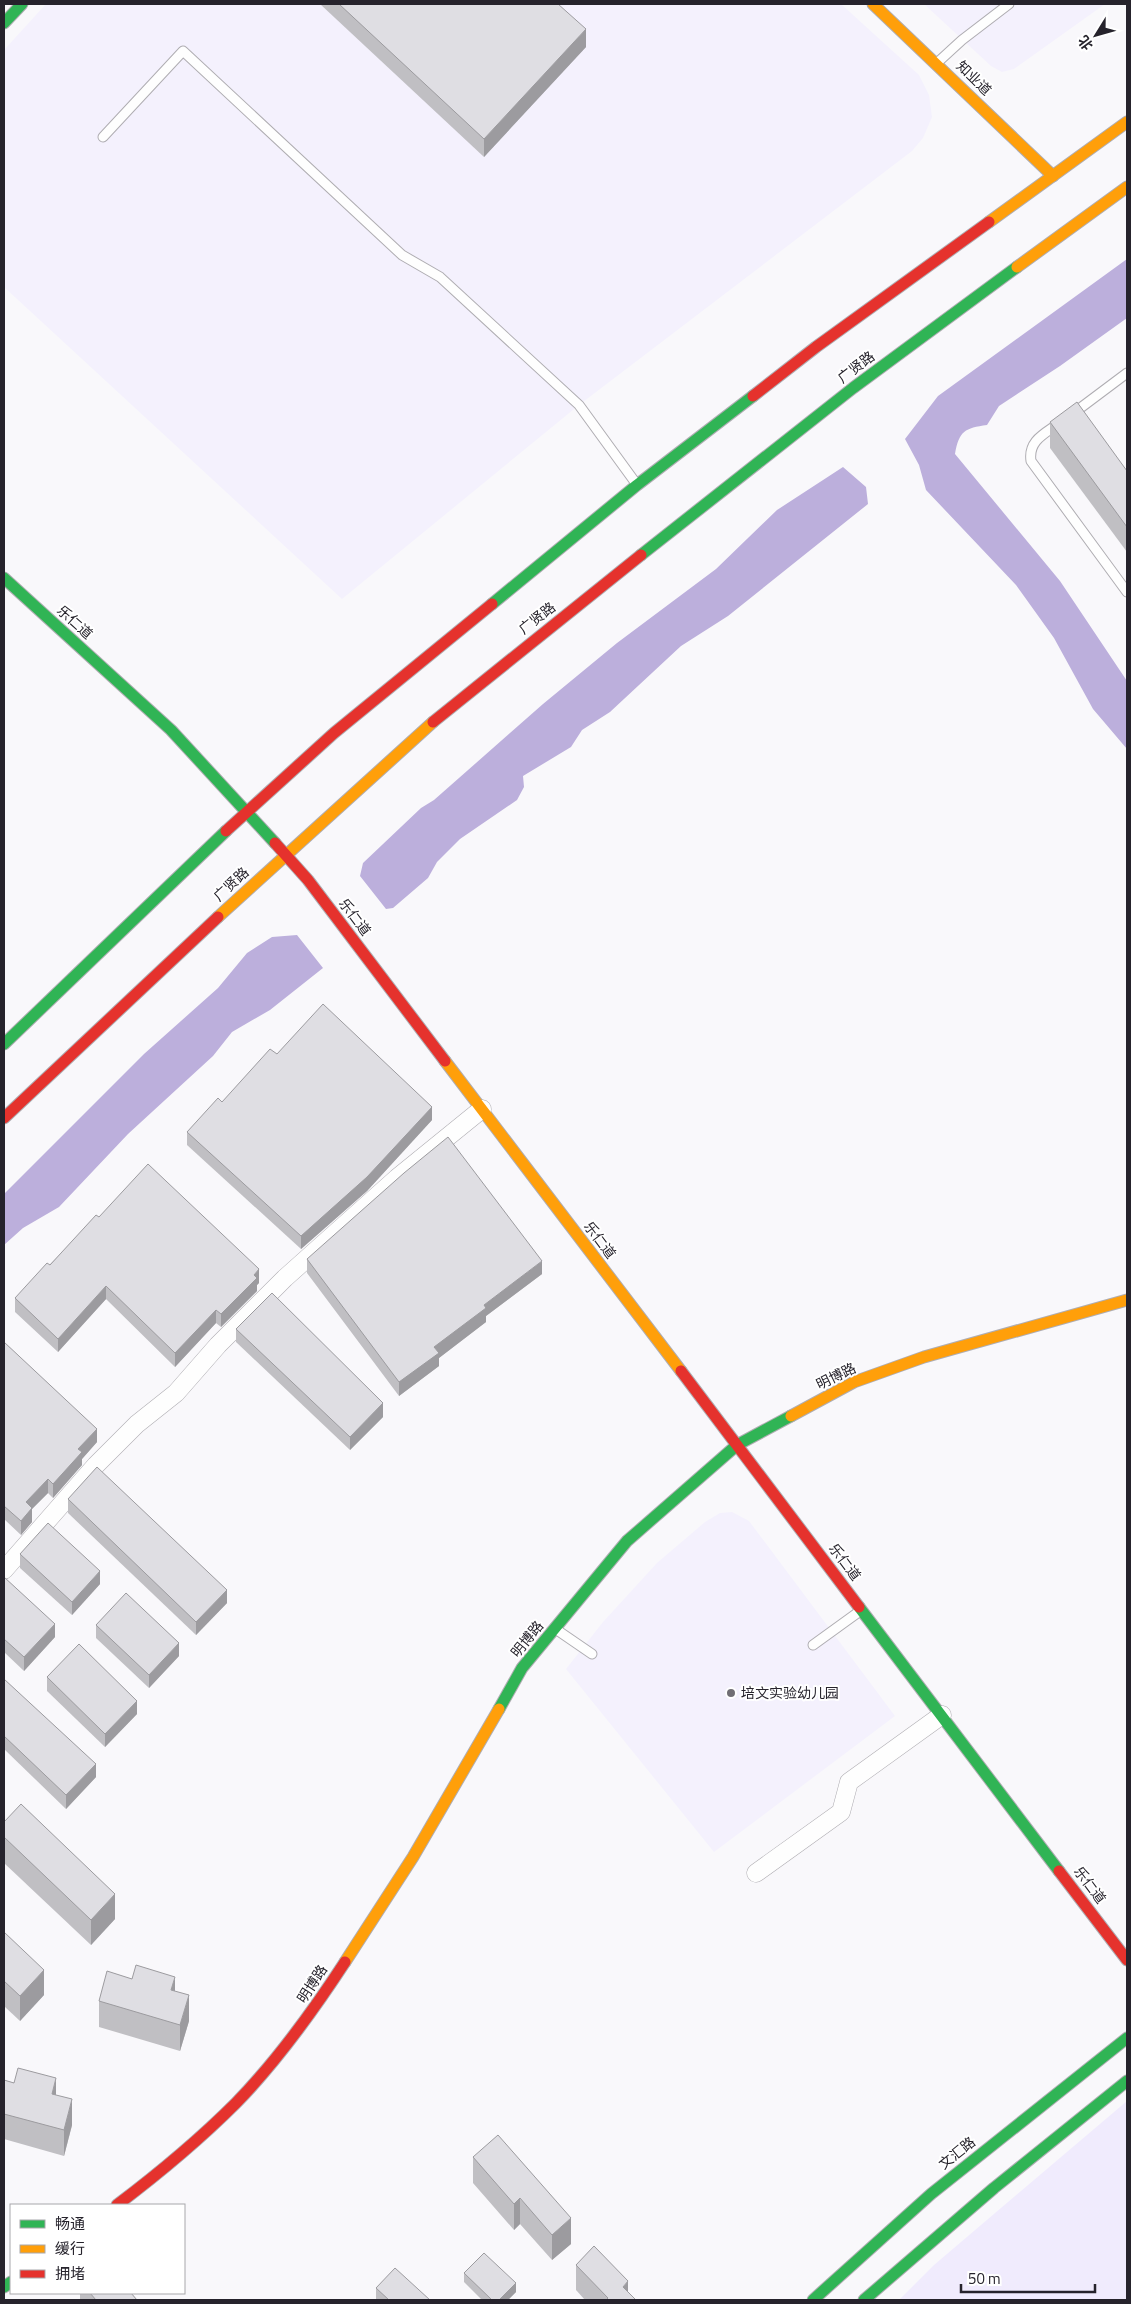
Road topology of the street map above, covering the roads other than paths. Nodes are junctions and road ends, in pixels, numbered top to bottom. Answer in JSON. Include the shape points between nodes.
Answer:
{"nodes":[{"id":1,"x":22,"y":4,"type":"edge"},
{"id":2,"x":872,"y":4,"type":"edge"},
{"id":3,"x":1009,"y":4,"type":"edge"},
{"id":4,"x":4,"y":23,"type":"edge"},
{"id":5,"x":937,"y":63,"type":"junction"},
{"id":6,"x":1127,"y":122,"type":"edge"},
{"id":7,"x":103,"y":137,"type":"dead end"},
{"id":8,"x":1053,"y":176,"type":"junction"},
{"id":9,"x":1127,"y":187,"type":"edge"},
{"id":10,"x":1127,"y":374,"type":"edge"},
{"id":11,"x":637,"y":485,"type":"junction"},
{"id":12,"x":4,"y":578,"type":"edge"},
{"id":13,"x":1127,"y":592,"type":"edge"},
{"id":14,"x":247,"y":811,"type":"junction"},
{"id":15,"x":285,"y":854,"type":"junction"},
{"id":16,"x":4,"y":1044,"type":"edge"},
{"id":17,"x":482,"y":1109,"type":"junction"},
{"id":18,"x":4,"y":1118,"type":"edge"},
{"id":19,"x":1127,"y":1300,"type":"edge"},
{"id":20,"x":737,"y":1445,"type":"junction"},
{"id":21,"x":4,"y":1570,"type":"edge"},
{"id":22,"x":862,"y":1609,"type":"junction"},
{"id":23,"x":555,"y":1628,"type":"junction"},
{"id":24,"x":813,"y":1645,"type":"dead end"},
{"id":25,"x":592,"y":1654,"type":"dead end"},
{"id":26,"x":942,"y":1715,"type":"junction"},
{"id":27,"x":756,"y":1873,"type":"dead end"},
{"id":28,"x":1127,"y":1960,"type":"edge"},
{"id":29,"x":1127,"y":2038,"type":"edge"},
{"id":30,"x":1127,"y":2081,"type":"edge"},
{"id":31,"x":118,"y":2204,"type":"edge"},
{"id":32,"x":867,"y":2299,"type":"edge"},
{"id":33,"x":814,"y":2300,"type":"edge"}],
"edges":[{"from":1,"to":4,"type":"main road"},
{"from":2,"to":5,"type":"main road","name":"知业道"},
{"from":3,"to":5,"type":"lane"},
{"from":5,"to":8,"type":"main road","name":"知业道"},
{"from":6,"to":8,"type":"main road"},
{"from":7,"to":11,"type":"lane","via":[[183,51],[402,255],[440,277],[579,406]]},
{"from":8,"to":11,"type":"main road","via":[[816,346]]},
{"from":9,"to":15,"type":"main road","name":"广贤路","via":[[853,388],[620,572],[416,736]]},
{"from":10,"to":13,"type":"lane","via":[[1034,442],[1029,450],[1038,472]]},
{"from":11,"to":14,"type":"main road","via":[[334,733]]},
{"from":12,"to":14,"type":"main road","name":"乐仁道","via":[[171,730]]},
{"from":14,"to":15,"type":"main road","name":"乐仁道"},
{"from":14,"to":16,"type":"main road"},
{"from":15,"to":17,"type":"main road","name":"乐仁道"},
{"from":15,"to":18,"type":"main road","name":"广贤路"},
{"from":17,"to":20,"type":"main road","name":"乐仁道"},
{"from":17,"to":21,"type":"street","via":[[397,1178],[285,1278],[176,1392],[136,1424],[96,1465]]},
{"from":19,"to":20,"type":"main road","name":"明博路","via":[[924,1357],[854,1382]]},
{"from":20,"to":22,"type":"main road","name":"乐仁道"},
{"from":20,"to":23,"type":"main road","name":"明博路","via":[[627,1541]]},
{"from":22,"to":24,"type":"lane"},
{"from":22,"to":26,"type":"main road","name":"乐仁道"},
{"from":23,"to":25,"type":"lane"},
{"from":23,"to":31,"type":"main road","name":"明博路","via":[[522,1668],[413,1857],[311,2014],[236,2102],[159,2173]]},
{"from":26,"to":27,"type":"street","via":[[849,1782],[841,1812]]},
{"from":26,"to":28,"type":"main road","name":"乐仁道"},
{"from":29,"to":33,"type":"main road","name":"文汇路","via":[[931,2194]]},
{"from":30,"to":32,"type":"main road","via":[[1001,2182]]}]}
